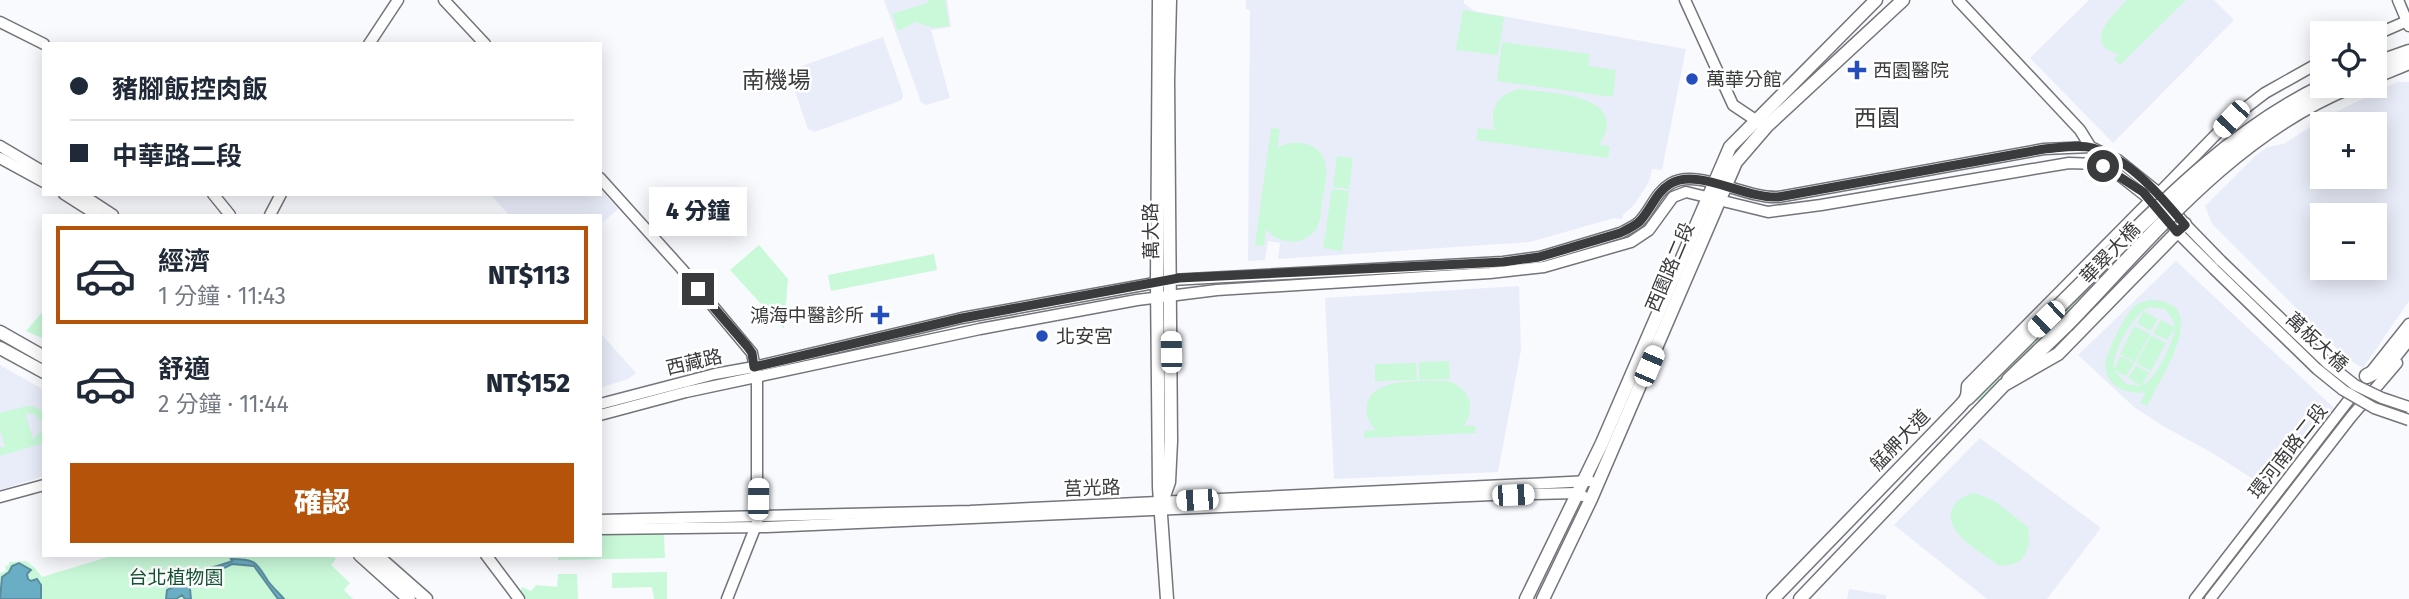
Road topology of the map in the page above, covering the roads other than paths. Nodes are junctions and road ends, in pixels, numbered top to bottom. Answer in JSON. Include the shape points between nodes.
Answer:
{"nodes":[{"id":1,"x":398,"y":0,"type":"edge"},
{"id":2,"x":444,"y":0,"type":"edge"},
{"id":3,"x":1159,"y":0,"type":"edge"},
{"id":4,"x":1170,"y":0,"type":"edge"},
{"id":5,"x":1685,"y":0,"type":"edge"},
{"id":6,"x":1877,"y":0,"type":"edge"},
{"id":7,"x":1903,"y":0,"type":"edge"},
{"id":8,"x":1958,"y":0,"type":"edge"},
{"id":9,"x":2398,"y":0,"type":"edge"},
{"id":10,"x":0,"y":22,"type":"edge"},
{"id":11,"x":2408,"y":24,"type":"edge"},
{"id":12,"x":2387,"y":31,"type":"edge"},
{"id":13,"x":370,"y":42,"type":"edge"},
{"id":14,"x":483,"y":42,"type":"edge"},
{"id":15,"x":42,"y":43,"type":"edge"},
{"id":16,"x":2409,"y":52,"type":"edge"},
{"id":17,"x":2387,"y":60,"type":"edge"},
{"id":18,"x":2409,"y":62,"type":"edge"},
{"id":19,"x":2310,"y":68,"type":"edge"},
{"id":20,"x":2387,"y":71,"type":"edge"},
{"id":21,"x":2310,"y":93,"type":"edge"},
{"id":22,"x":2327,"y":98,"type":"edge"},
{"id":23,"x":1761,"y":124,"type":"junction"},
{"id":24,"x":0,"y":146,"type":"edge"},
{"id":25,"x":2091,"y":147,"type":"junction"},
{"id":26,"x":0,"y":158,"type":"edge"},
{"id":27,"x":2097,"y":164,"type":"junction"},
{"id":28,"x":42,"y":171,"type":"edge"},
{"id":29,"x":602,"y":180,"type":"edge"},
{"id":30,"x":42,"y":181,"type":"edge"},
{"id":31,"x":1717,"y":191,"type":"junction"},
{"id":32,"x":67,"y":196,"type":"edge"},
{"id":33,"x":84,"y":196,"type":"edge"},
{"id":34,"x":215,"y":196,"type":"edge"},
{"id":35,"x":280,"y":196,"type":"edge"},
{"id":36,"x":2155,"y":197,"type":"junction"},
{"id":37,"x":95,"y":214,"type":"edge"},
{"id":38,"x":111,"y":214,"type":"edge"},
{"id":39,"x":229,"y":214,"type":"edge"},
{"id":40,"x":271,"y":214,"type":"edge"},
{"id":41,"x":2181,"y":228,"type":"junction"},
{"id":42,"x":2218,"y":265,"type":"junction"},
{"id":43,"x":1171,"y":280,"type":"junction"},
{"id":44,"x":1157,"y":282,"type":"junction"},
{"id":45,"x":1164,"y":297,"type":"junction"},
{"id":46,"x":2056,"y":309,"type":"joint"},
{"id":47,"x":2409,"y":324,"type":"edge"},
{"id":48,"x":2066,"y":325,"type":"joint"},
{"id":49,"x":0,"y":332,"type":"edge"},
{"id":50,"x":2409,"y":337,"type":"edge"},
{"id":51,"x":2409,"y":347,"type":"edge"},
{"id":52,"x":0,"y":348,"type":"edge"},
{"id":53,"x":42,"y":356,"type":"edge"},
{"id":54,"x":42,"y":371,"type":"edge"},
{"id":55,"x":756,"y":373,"type":"junction"},
{"id":56,"x":2367,"y":376,"type":"junction"},
{"id":57,"x":2009,"y":380,"type":"junction"},
{"id":58,"x":1967,"y":398,"type":"junction"},
{"id":59,"x":602,"y":403,"type":"edge"},
{"id":60,"x":2409,"y":407,"type":"edge"},
{"id":61,"x":602,"y":414,"type":"edge"},
{"id":62,"x":2409,"y":420,"type":"edge"},
{"id":63,"x":1584,"y":481,"type":"junction"},
{"id":64,"x":1599,"y":482,"type":"junction"},
{"id":65,"x":42,"y":486,"type":"edge"},
{"id":66,"x":1577,"y":493,"type":"junction"},
{"id":67,"x":0,"y":497,"type":"edge"},
{"id":68,"x":1591,"y":499,"type":"junction"},
{"id":69,"x":1161,"y":507,"type":"junction"},
{"id":70,"x":602,"y":520,"type":"edge"},
{"id":71,"x":757,"y":522,"type":"junction"},
{"id":72,"x":602,"y":529,"type":"edge"},
{"id":73,"x":361,"y":557,"type":"edge"},
{"id":74,"x":378,"y":557,"type":"edge"},
{"id":75,"x":488,"y":557,"type":"edge"},
{"id":76,"x":409,"y":599,"type":"edge"},
{"id":77,"x":425,"y":599,"type":"edge"},
{"id":78,"x":519,"y":599,"type":"edge"},
{"id":79,"x":727,"y":599,"type":"edge"},
{"id":80,"x":1167,"y":599,"type":"edge"},
{"id":81,"x":1526,"y":599,"type":"edge"},
{"id":82,"x":1543,"y":599,"type":"edge"},
{"id":83,"x":1773,"y":599,"type":"edge"},
{"id":84,"x":1800,"y":599,"type":"edge"},
{"id":85,"x":2195,"y":599,"type":"edge"},
{"id":86,"x":2210,"y":599,"type":"edge"}],
"edges":[{"from":1,"to":13,"type":"street"},
{"from":2,"to":14,"type":"street"},
{"from":3,"to":44,"type":"main road","name":"萬大路"},
{"from":4,"to":43,"type":"main road","name":"萬大路"},
{"from":5,"to":23,"type":"street","via":[[1733,105]]},
{"from":6,"to":23,"type":"main road","name":"西園路二段"},
{"from":7,"to":23,"type":"main road","name":"西園路二段"},
{"from":8,"to":25,"type":"street"},
{"from":9,"to":11,"type":"street"},
{"from":10,"to":15,"type":"street"},
{"from":11,"to":12,"type":"street"},
{"from":16,"to":17,"type":"highway"},
{"from":18,"to":20,"type":"highway"},
{"from":19,"to":36,"type":"street","via":[[2231,119]]},
{"from":21,"to":46,"type":"highway","name":"華翠大橋","bridge":true,"via":[[2277,111],[2209,161]]},
{"from":22,"to":48,"type":"highway","name":"華翠大橋","bridge":true,"via":[[2251,142]]},
{"from":23,"to":31,"type":"main road","name":"西園路二段","via":[[1730,147]]},
{"from":24,"to":28,"type":"street"},
{"from":25,"to":27,"type":"street"},
{"from":25,"to":31,"type":"street","name":"西藏路","via":[[2044,149],[1778,197]]},
{"from":25,"to":36,"type":"street","via":[[2118,160]]},
{"from":26,"to":30,"type":"street"},
{"from":27,"to":31,"type":"street","name":"西藏路","via":[[2069,163],[1768,212]]},
{"from":27,"to":36,"type":"street"},
{"from":29,"to":55,"type":"street","via":[[741,338],[752,353]]},
{"from":31,"to":43,"type":"street","name":"西藏路","via":[[1692,179],[1675,181],[1632,227],[1539,257]]},
{"from":31,"to":45,"type":"street","name":"西藏路","via":[[1673,197],[1649,230],[1631,242],[1525,271],[1226,289]]},
{"from":31,"to":63,"type":"main road","name":"西園路二段"},
{"from":31,"to":64,"type":"main road","name":"西園路二段"},
{"from":32,"to":37,"type":"street"},
{"from":33,"to":38,"type":"street"},
{"from":34,"to":39,"type":"street"},
{"from":35,"to":40,"type":"street"},
{"from":36,"to":41,"type":"street"},
{"from":36,"to":58,"type":"main road","via":[[1968,386]]},
{"from":41,"to":42,"type":"street"},
{"from":41,"to":57,"type":"main road","via":[[2058,354]]},
{"from":42,"to":60,"type":"street","name":"萬板大橋","bridge":true,"via":[[2355,385]]},
{"from":42,"to":62,"type":"street","name":"萬板大橋","bridge":true,"via":[[2317,369],[2374,408]]},
{"from":43,"to":44,"type":"street","name":"西藏路"},
{"from":43,"to":45,"type":"main road","name":"萬大路"},
{"from":44,"to":45,"type":"main road","name":"萬大路"},
{"from":44,"to":55,"type":"street","name":"西藏路","via":[[962,318]]},
{"from":45,"to":55,"type":"street","name":"西藏路"},
{"from":45,"to":69,"type":"main road","name":"萬大路","via":[[1170,458]]},
{"from":46,"to":58,"type":"highway","name":"艋舺大道"},
{"from":47,"to":56,"type":"street","name":"環河南路二段"},
{"from":48,"to":57,"type":"highway","name":"艋舺大道"},
{"from":49,"to":53,"type":"main road"},
{"from":50,"to":56,"type":"highway","via":[[2386,366]]},
{"from":51,"to":86,"type":"street","name":"環河南路二段"},
{"from":52,"to":54,"type":"main road"},
{"from":55,"to":59,"type":"street","name":"西藏路","via":[[715,374]]},
{"from":55,"to":61,"type":"street","name":"西藏路"},
{"from":55,"to":71,"type":"street"},
{"from":56,"to":85,"type":"street","name":"環河南路二段"},
{"from":57,"to":84,"type":"main road","name":"艋舺大道"},
{"from":58,"to":83,"type":"main road","name":"艋舺大道"},
{"from":63,"to":64,"type":"street","name":"莒光路"},
{"from":63,"to":66,"type":"main road","name":"西園路二段"},
{"from":63,"to":69,"type":"street","name":"莒光路"},
{"from":64,"to":68,"type":"main road","name":"西園路二段"},
{"from":65,"to":67,"type":"street"},
{"from":66,"to":68,"type":"street"},
{"from":66,"to":69,"type":"street","name":"莒光路"},
{"from":66,"to":81,"type":"main road","name":"西園路二段"},
{"from":68,"to":82,"type":"main road","name":"西園路二段"},
{"from":69,"to":71,"type":"street","name":"莒光路"},
{"from":69,"to":80,"type":"main road","name":"萬大路"},
{"from":70,"to":71,"type":"street","name":"莒光路"},
{"from":71,"to":72,"type":"street","name":"莒光路"},
{"from":71,"to":79,"type":"street"},
{"from":73,"to":76,"type":"main road"},
{"from":74,"to":77,"type":"main road"},
{"from":75,"to":78,"type":"street"}]}
